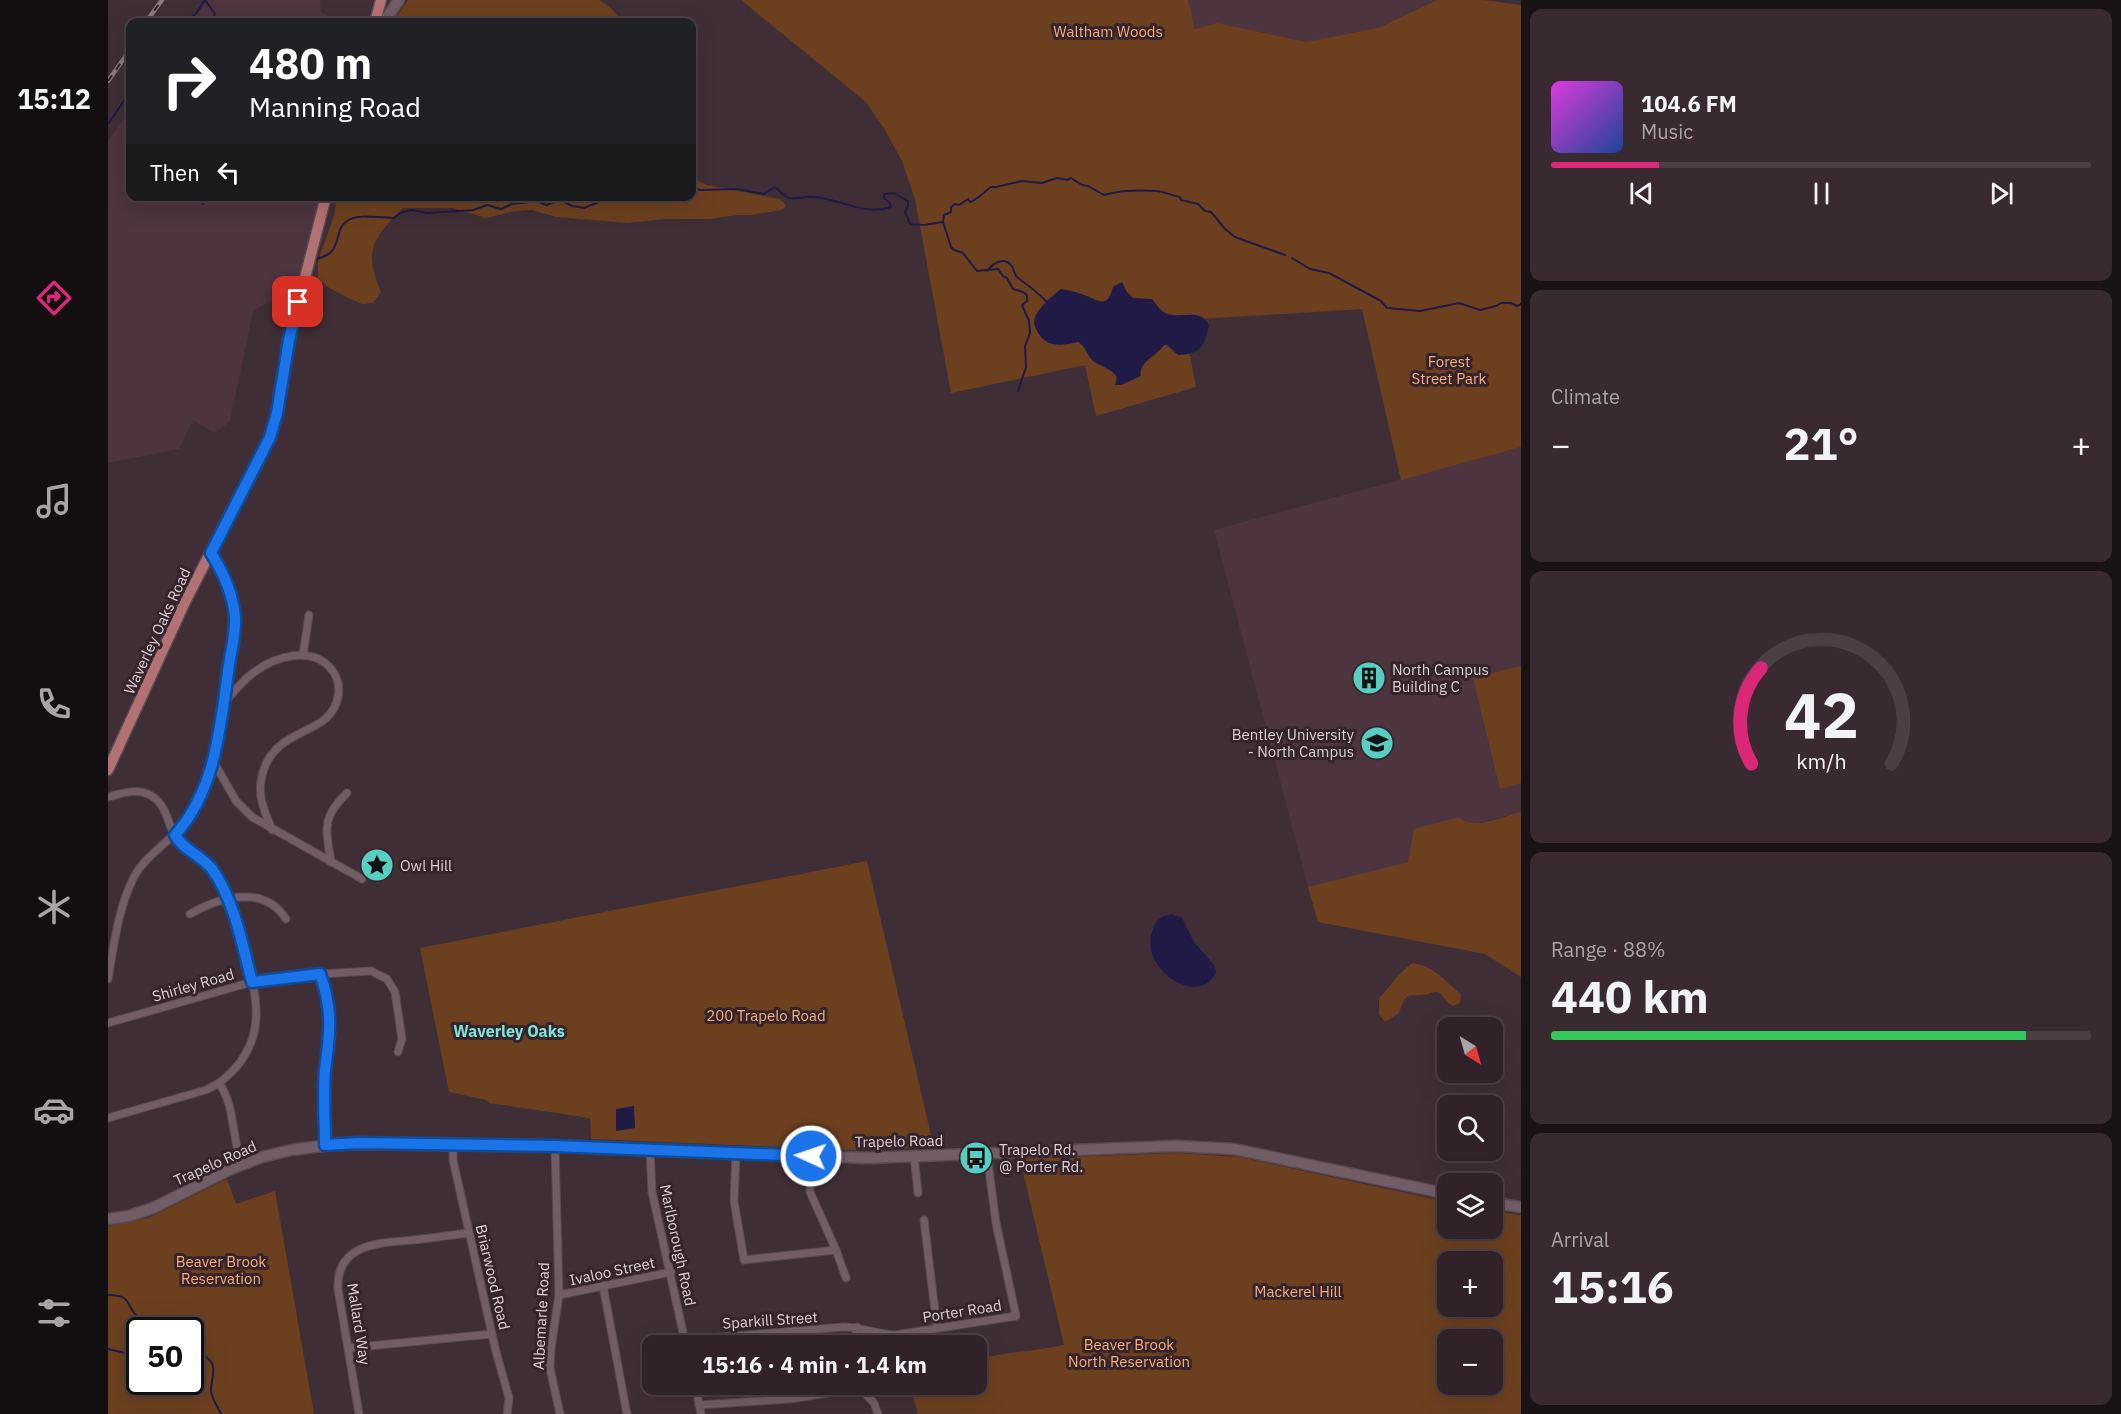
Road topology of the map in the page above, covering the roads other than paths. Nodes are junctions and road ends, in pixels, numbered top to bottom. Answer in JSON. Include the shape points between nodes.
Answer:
{"nodes":[{"id":1,"x":381,"y":0,"type":"edge"},
{"id":2,"x":399,"y":0,"type":"edge"},
{"id":3,"x":376,"y":18,"type":"edge"},
{"id":4,"x":387,"y":18,"type":"edge"},
{"id":5,"x":326,"y":201,"type":"edge"},
{"id":6,"x":211,"y":553,"type":"junction"},
{"id":7,"x":309,"y":615,"type":"dead end"},
{"id":8,"x":303,"y":655,"type":"junction"},
{"id":9,"x":224,"y":703,"type":"junction"},
{"id":10,"x":212,"y":759,"type":"junction"},
{"id":11,"x":108,"y":770,"type":"edge"},
{"id":12,"x":347,"y":793,"type":"dead end"},
{"id":13,"x":108,"y":797,"type":"edge"},
{"id":14,"x":272,"y":830,"type":"junction"},
{"id":15,"x":175,"y":835,"type":"junction"},
{"id":16,"x":331,"y":862,"type":"junction"},
{"id":17,"x":362,"y":879,"type":"dead end"},
{"id":18,"x":228,"y":898,"type":"junction"},
{"id":19,"x":190,"y":914,"type":"dead end"},
{"id":20,"x":286,"y":919,"type":"dead end"},
{"id":21,"x":320,"y":974,"type":"junction"},
{"id":22,"x":108,"y":979,"type":"edge"},
{"id":23,"x":252,"y":982,"type":"junction"},
{"id":24,"x":108,"y":1023,"type":"edge"},
{"id":25,"x":398,"y":1052,"type":"dead end"},
{"id":26,"x":219,"y":1083,"type":"junction"},
{"id":27,"x":108,"y":1118,"type":"edge"},
{"id":28,"x":325,"y":1145,"type":"junction"},
{"id":29,"x":453,"y":1145,"type":"junction"},
{"id":30,"x":555,"y":1146,"type":"junction"},
{"id":31,"x":650,"y":1149,"type":"junction"},
{"id":32,"x":736,"y":1153,"type":"junction"},
{"id":33,"x":987,"y":1154,"type":"junction"},
{"id":34,"x":811,"y":1156,"type":"junction"},
{"id":35,"x":914,"y":1156,"type":"junction"},
{"id":36,"x":242,"y":1165,"type":"junction"},
{"id":37,"x":1437,"y":1192,"type":"edge"},
{"id":38,"x":918,"y":1193,"type":"dead end"},
{"id":39,"x":1503,"y":1205,"type":"edge"},
{"id":40,"x":1521,"y":1207,"type":"edge"},
{"id":41,"x":108,"y":1219,"type":"edge"},
{"id":42,"x":924,"y":1220,"type":"dead end"},
{"id":43,"x":469,"y":1233,"type":"junction"},
{"id":44,"x":836,"y":1250,"type":"junction"},
{"id":45,"x":671,"y":1272,"type":"junction"},
{"id":46,"x":846,"y":1278,"type":"dead end"},
{"id":47,"x":603,"y":1286,"type":"junction"},
{"id":48,"x":559,"y":1295,"type":"junction"},
{"id":49,"x":856,"y":1327,"type":"junction"},
{"id":50,"x":937,"y":1328,"type":"junction"},
{"id":51,"x":492,"y":1334,"type":"junction"},
{"id":52,"x":683,"y":1335,"type":"edge"},
{"id":53,"x":770,"y":1335,"type":"edge"},
{"id":54,"x":855,"y":1335,"type":"edge"},
{"id":55,"x":348,"y":1348,"type":"junction"},
{"id":56,"x":697,"y":1395,"type":"edge"},
{"id":57,"x":809,"y":1395,"type":"edge"},
{"id":58,"x":867,"y":1395,"type":"edge"},
{"id":59,"x":699,"y":1406,"type":"junction"},
{"id":60,"x":359,"y":1414,"type":"edge"},
{"id":61,"x":507,"y":1414,"type":"edge"},
{"id":62,"x":560,"y":1414,"type":"edge"},
{"id":63,"x":627,"y":1414,"type":"edge"},
{"id":64,"x":701,"y":1414,"type":"edge"},
{"id":65,"x":878,"y":1414,"type":"edge"}],
"edges":[{"from":1,"to":3,"type":"main road"},
{"from":2,"to":4,"type":"main road"},
{"from":5,"to":6,"type":"main road","name":"Waverley Oaks Road","via":[[289,340],[273,429]]},
{"from":6,"to":9,"type":"street","via":[[229,590],[235,616]]},
{"from":6,"to":11,"type":"main road","name":"Waverley Oaks Road"},
{"from":7,"to":8,"type":"street"},
{"from":8,"to":9,"type":"street","via":[[260,668]]},
{"from":8,"to":14,"type":"street","via":[[318,659],[332,670],[338,682],[338,695],[327,718],[282,744],[269,759],[261,790]]},
{"from":9,"to":10,"type":"street"},
{"from":10,"to":14,"type":"street","via":[[244,810]]},
{"from":10,"to":15,"type":"street","via":[[208,780],[194,811]]},
{"from":12,"to":16,"type":"street","via":[[328,818]]},
{"from":13,"to":15,"type":"street","via":[[126,792],[149,795],[160,803]]},
{"from":14,"to":16,"type":"street"},
{"from":15,"to":18,"type":"street","via":[[211,868]]},
{"from":15,"to":22,"type":"street","via":[[135,875],[119,922]]},
{"from":16,"to":17,"type":"street"},
{"from":18,"to":19,"type":"street"},
{"from":18,"to":20,"type":"street","via":[[266,901]]},
{"from":18,"to":23,"type":"street"},
{"from":21,"to":23,"type":"street","name":"Shirley Road"},
{"from":21,"to":25,"type":"street","name":"Shirley Road","via":[[371,971],[387,978],[397,1000],[402,1039]]},
{"from":21,"to":28,"type":"street","via":[[330,1029],[325,1071]]},
{"from":23,"to":24,"type":"street","name":"Shirley Road"},
{"from":23,"to":26,"type":"street","via":[[257,1005],[252,1043],[241,1062]]},
{"from":26,"to":27,"type":"street"},
{"from":26,"to":36,"type":"street","via":[[227,1100]]},
{"from":28,"to":29,"type":"main road","name":"Trapelo Road"},
{"from":28,"to":36,"type":"main road","name":"Trapelo Road","via":[[282,1152]]},
{"from":29,"to":30,"type":"main road","name":"Trapelo Road"},
{"from":29,"to":43,"type":"street","name":"Briarwood Road"},
{"from":30,"to":31,"type":"main road","name":"Trapelo Road"},
{"from":30,"to":48,"type":"street","name":"Albemarle Road"},
{"from":31,"to":32,"type":"main road","name":"Trapelo Road"},
{"from":31,"to":45,"type":"street","name":"Marlborough Road","via":[[652,1192]]},
{"from":32,"to":34,"type":"main road","name":"Trapelo Road"},
{"from":32,"to":44,"type":"street","via":[[734,1201],[744,1260]]},
{"from":33,"to":35,"type":"main road","name":"Trapelo Road"},
{"from":33,"to":37,"type":"main road","name":"Trapelo Road","via":[[1212,1146]]},
{"from":33,"to":50,"type":"street","name":"Porter Road","via":[[996,1223],[1016,1316]]},
{"from":34,"to":35,"type":"main road","name":"Trapelo Road"},
{"from":34,"to":44,"type":"street","via":[[810,1192]]},
{"from":35,"to":38,"type":"street"},
{"from":36,"to":41,"type":"main road","name":"Trapelo Road","via":[[153,1208]]},
{"from":39,"to":40,"type":"main road"},
{"from":42,"to":50,"type":"street"},
{"from":43,"to":51,"type":"street","name":"Briarwood Road"},
{"from":43,"to":55,"type":"street","name":"Mallard Way","via":[[372,1245],[350,1256],[338,1279]]},
{"from":44,"to":46,"type":"street"},
{"from":45,"to":47,"type":"street","name":"Ivaloo Street"},
{"from":45,"to":52,"type":"street","name":"Marlborough Road"},
{"from":47,"to":48,"type":"street","name":"Ivaloo Street"},
{"from":47,"to":63,"type":"street"},
{"from":48,"to":62,"type":"street","name":"Albemarle Road","via":[[550,1368]]},
{"from":49,"to":50,"type":"street","name":"Porter Road","via":[[895,1335]]},
{"from":49,"to":53,"type":"street","name":"Sparkill Street"},
{"from":49,"to":54,"type":"street"},
{"from":51,"to":55,"type":"street"},
{"from":51,"to":61,"type":"street","name":"Briarwood Road","via":[[509,1398]]},
{"from":55,"to":60,"type":"street","name":"Mallard Way"},
{"from":56,"to":59,"type":"street"},
{"from":57,"to":59,"type":"street"},
{"from":58,"to":65,"type":"street"},
{"from":59,"to":64,"type":"street"}]}
